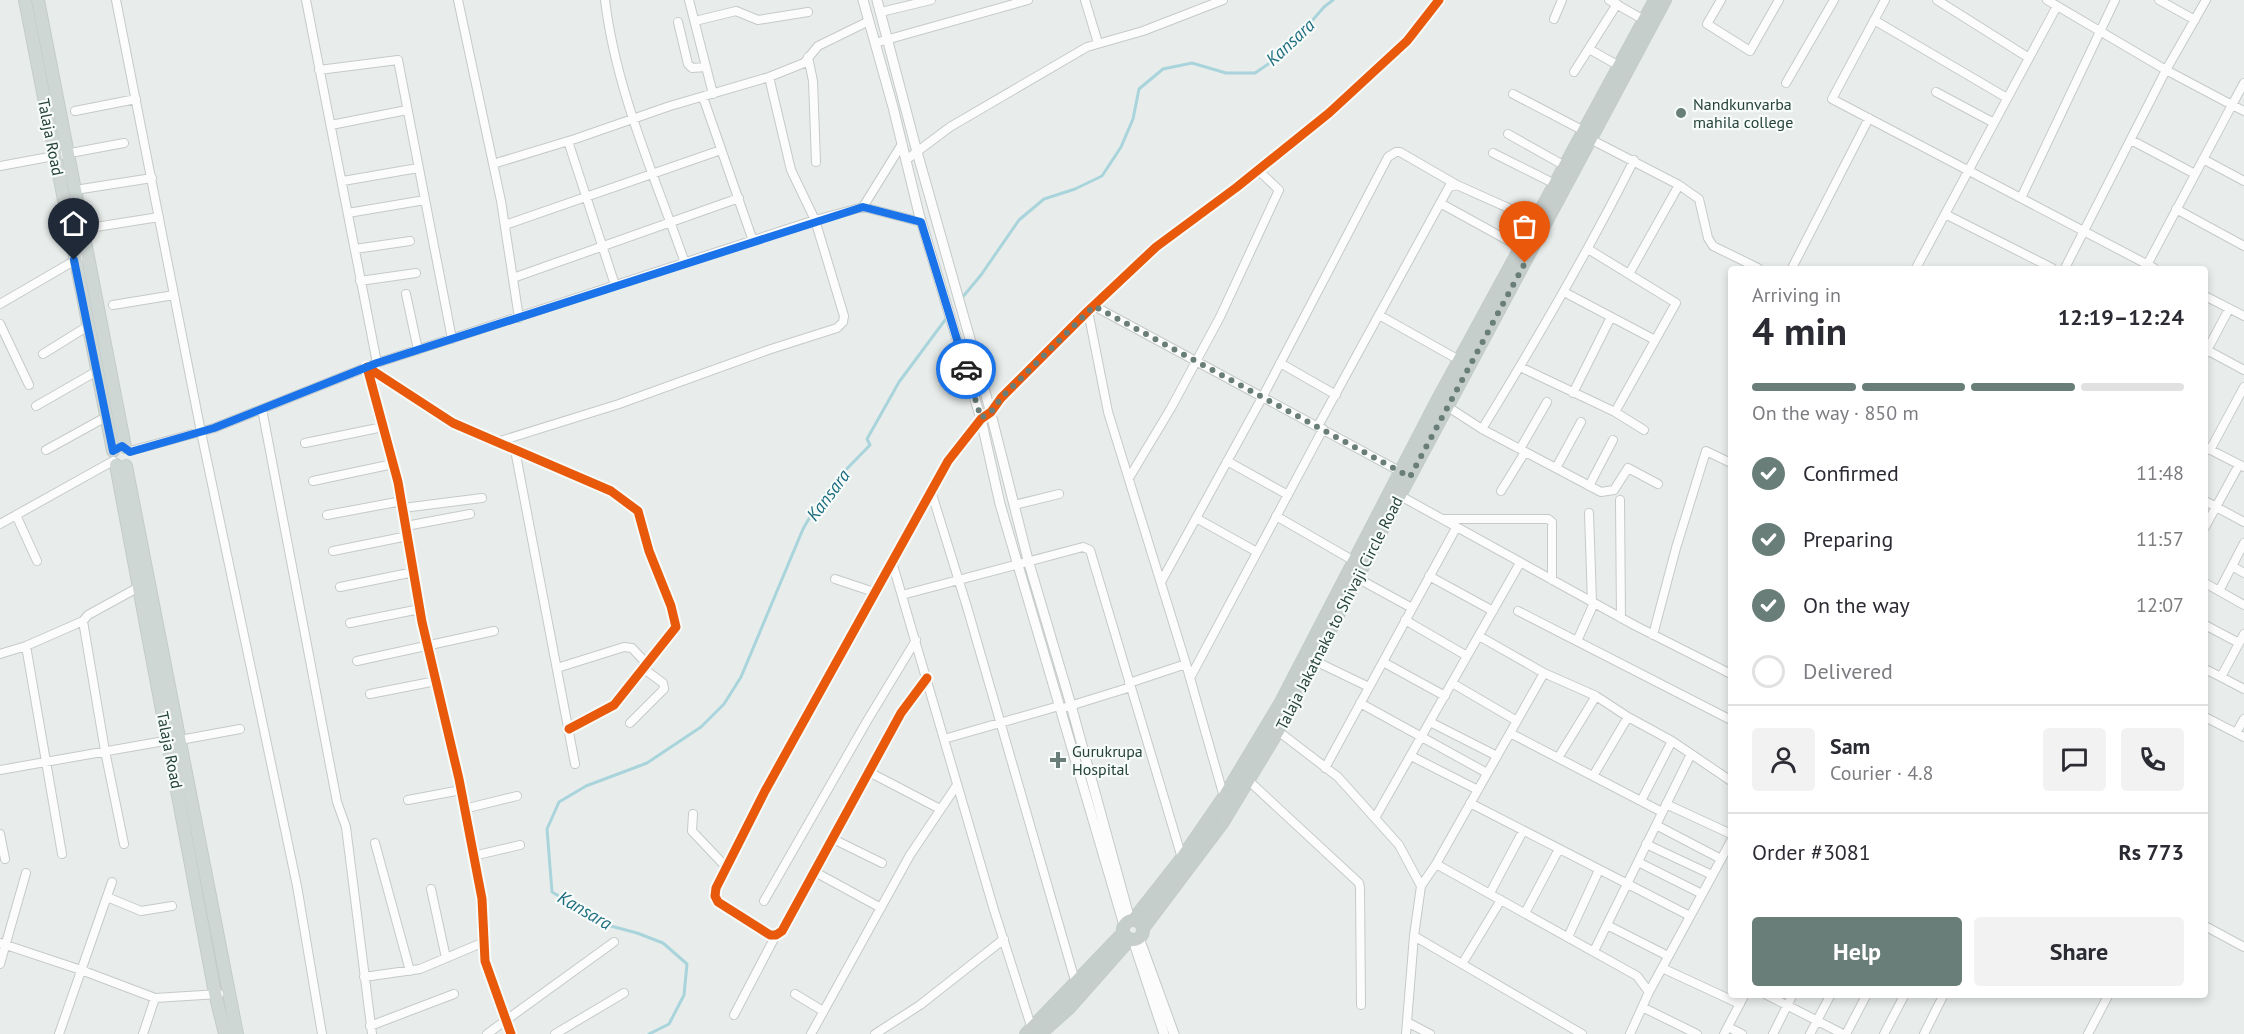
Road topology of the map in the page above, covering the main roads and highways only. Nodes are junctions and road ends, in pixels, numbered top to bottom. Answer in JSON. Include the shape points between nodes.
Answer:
{"nodes":[{"id":1,"x":25,"y":0,"type":"edge"},
{"id":2,"x":39,"y":0,"type":"edge"},
{"id":3,"x":1655,"y":0,"type":"edge"},
{"id":4,"x":1665,"y":0,"type":"edge"},
{"id":5,"x":1588,"y":136,"type":"junction"},
{"id":6,"x":121,"y":457,"type":"junction"},
{"id":7,"x":1405,"y":474,"type":"junction"},
{"id":8,"x":1395,"y":493,"type":"junction"},
{"id":9,"x":176,"y":740,"type":"junction"},
{"id":10,"x":1132,"y":930,"type":"junction"},
{"id":11,"x":1033,"y":1032,"type":"edge"},
{"id":12,"x":225,"y":1034,"type":"edge"},
{"id":13,"x":237,"y":1034,"type":"edge"}],
"edges":[{"from":1,"to":6,"type":"main road","name":"Talaja Road","via":[[106,417]]},
{"from":2,"to":6,"type":"main road","name":"Talaja Road","via":[[88,255]]},
{"from":3,"to":5,"type":"highway","name":"Talaja Jakatnaka to Shivaji Circle Road","via":[[1619,66]]},
{"from":4,"to":5,"type":"highway","name":"Talaja Jakatnaka to Shivaji Circle Road"},
{"from":5,"to":7,"type":"highway","name":"Talaja Jakatnaka to Shivaji Circle Road","via":[[1448,407]]},
{"from":5,"to":7,"type":"highway","name":"Talaja Jakatnaka to Shivaji Circle Road","via":[[1565,166],[1520,247],[1459,360]]},
{"from":6,"to":9,"type":"main road","name":"Talaja Road"},
{"from":6,"to":9,"type":"main road","name":"Talaja Road","via":[[139,587]]},
{"from":7,"to":8,"type":"highway","name":"Talaja Jakatnaka to Shivaji Circle Road"},
{"from":8,"to":10,"type":"highway","name":"Talaja Jakatnaka to Shivaji Circle Road","via":[[1354,561],[1281,702],[1224,797]]},
{"from":8,"to":10,"type":"highway","name":"Talaja Jakatnaka to Shivaji Circle Road","via":[[1357,578],[1249,781],[1223,822]]},
{"from":9,"to":12,"type":"main road","name":"Talaja Road"},
{"from":9,"to":13,"type":"main road","name":"Talaja Road"},
{"from":10,"to":11,"type":"highway","name":"Talaja Jakatnaka to Shivaji Circle Road"},
{"from":10,"to":11,"type":"highway","name":"Talaja Jakatnaka to Shivaji Circle Road","via":[[1069,1008]]}]}
